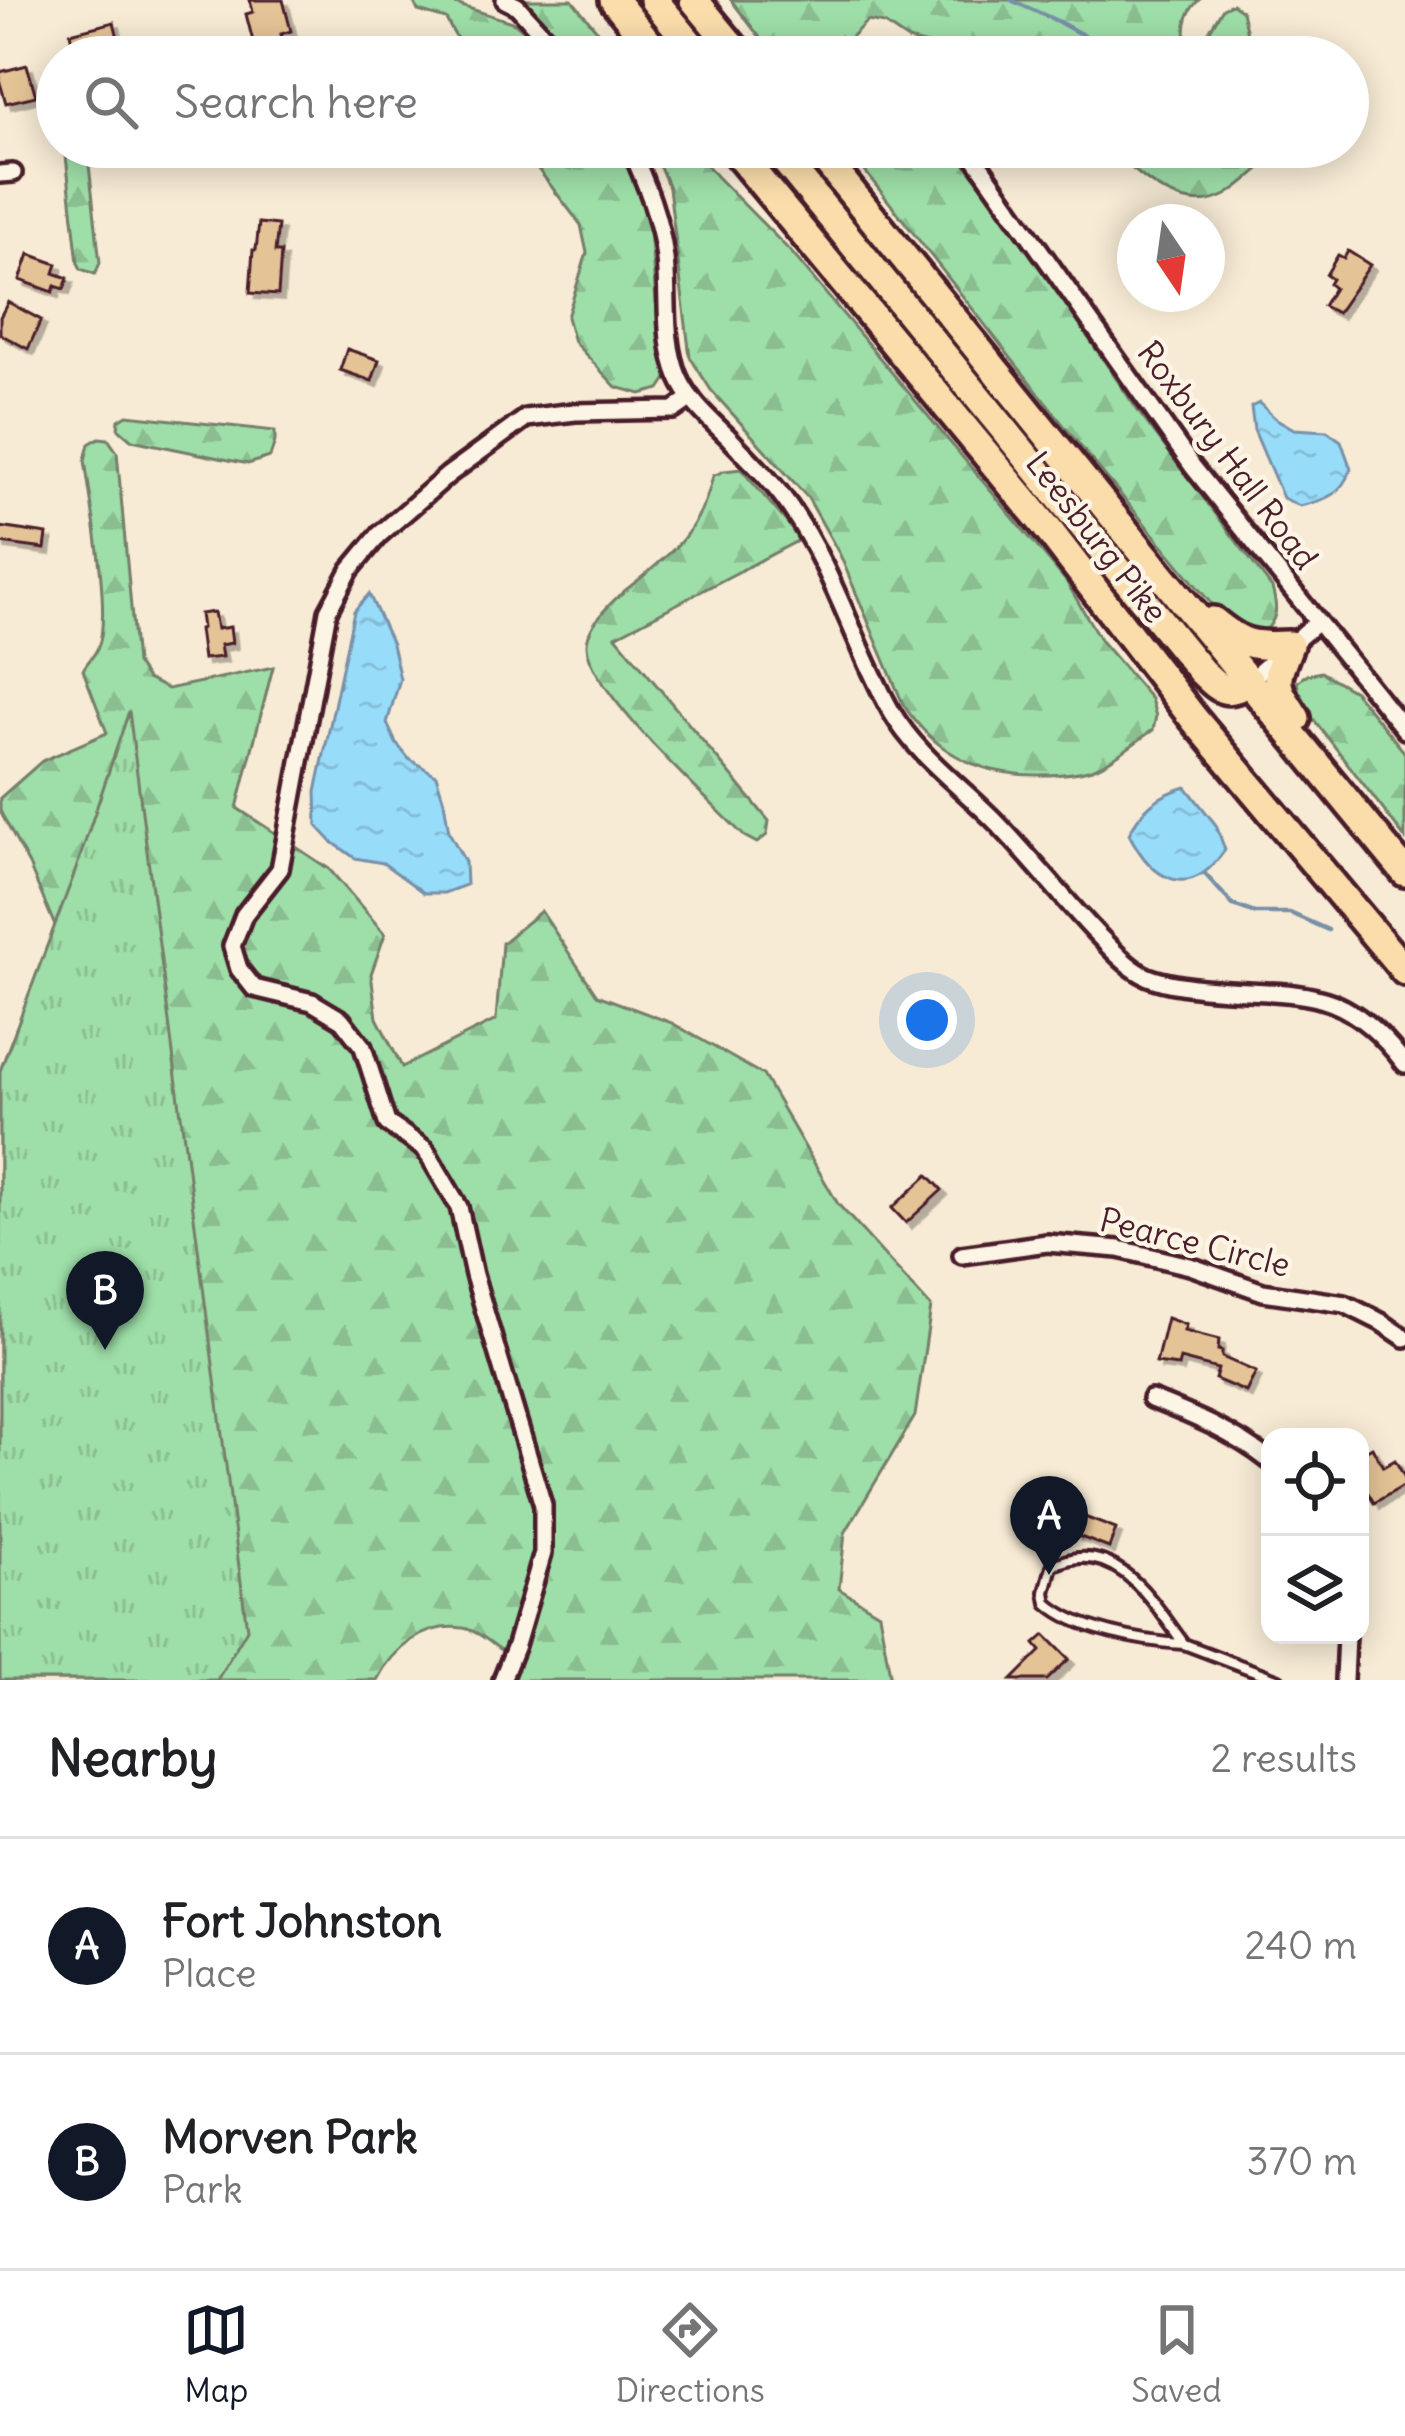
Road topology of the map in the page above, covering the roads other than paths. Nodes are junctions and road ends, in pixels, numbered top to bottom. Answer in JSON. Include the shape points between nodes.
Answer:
{"nodes":[{"id":1,"x":505,"y":0,"type":"edge"},
{"id":2,"x":614,"y":0,"type":"edge"},
{"id":3,"x":654,"y":0,"type":"edge"},
{"id":4,"x":694,"y":0,"type":"edge"},
{"id":5,"x":711,"y":0,"type":"edge"},
{"id":6,"x":544,"y":36,"type":"edge"},
{"id":7,"x":643,"y":36,"type":"edge"},
{"id":8,"x":683,"y":36,"type":"edge"},
{"id":9,"x":724,"y":36,"type":"edge"},
{"id":10,"x":740,"y":36,"type":"edge"},
{"id":11,"x":637,"y":168,"type":"edge"},
{"id":12,"x":749,"y":168,"type":"edge"},
{"id":13,"x":791,"y":168,"type":"edge"},
{"id":14,"x":832,"y":168,"type":"edge"},
{"id":15,"x":840,"y":168,"type":"edge"},
{"id":16,"x":982,"y":168,"type":"edge"},
{"id":17,"x":869,"y":213,"type":"junction"},
{"id":18,"x":691,"y":398,"type":"junction"},
{"id":19,"x":1173,"y":587,"type":"junction"},
{"id":20,"x":1317,"y":622,"type":"junction"},
{"id":21,"x":1289,"y":644,"type":"junction"},
{"id":22,"x":1249,"y":682,"type":"junction"},
{"id":23,"x":1405,"y":730,"type":"edge"},
{"id":24,"x":1342,"y":793,"type":"junction"},
{"id":25,"x":1405,"y":872,"type":"edge"},
{"id":26,"x":1405,"y":971,"type":"edge"},
{"id":27,"x":1405,"y":1064,"type":"edge"},
{"id":28,"x":962,"y":1255,"type":"dead end"},
{"id":29,"x":1405,"y":1338,"type":"edge"},
{"id":30,"x":1151,"y":1400,"type":"dead end"},
{"id":31,"x":1261,"y":1454,"type":"edge"},
{"id":32,"x":1184,"y":1644,"type":"junction"},
{"id":33,"x":1346,"y":1644,"type":"edge"},
{"id":34,"x":502,"y":1680,"type":"edge"},
{"id":35,"x":1279,"y":1680,"type":"edge"},
{"id":36,"x":1344,"y":1680,"type":"edge"}],
"edges":[{"from":1,"to":6,"type":"street"},
{"from":2,"to":7,"type":"highway"},
{"from":3,"to":8,"type":"highway"},
{"from":4,"to":9,"type":"highway"},
{"from":5,"to":10,"type":"highway"},
{"from":11,"to":18,"type":"street","via":[[658,220],[671,348]]},
{"from":12,"to":26,"type":"highway","name":"Leesburg Pike"},
{"from":13,"to":22,"type":"highway","via":[[1201,671],[1228,691]]},
{"from":14,"to":17,"type":"highway","name":"Leesburg Pike"},
{"from":15,"to":17,"type":"highway"},
{"from":16,"to":20,"type":"street","name":"Roxbury Hall Road","via":[[1193,466]]},
{"from":17,"to":19,"type":"highway","name":"Leesburg Pike"},
{"from":18,"to":27,"type":"street","via":[[772,483],[808,535],[874,678],[921,752],[1107,944],[1143,975],[1334,1003],[1364,1019]]},
{"from":18,"to":34,"type":"street","via":[[674,410],[526,418],[448,476],[350,570],[328,611],[280,869],[244,915],[232,946],[254,988],[313,1002],[342,1020],[362,1047],[387,1124],[424,1149],[459,1208],[543,1505],[543,1553]]},
{"from":19,"to":21,"type":"highway","via":[[1244,643]]},
{"from":19,"to":22,"type":"highway","name":"Leesburg Pike"},
{"from":20,"to":21,"type":"street"},
{"from":20,"to":23,"type":"street","name":"Roxbury Hall Road"},
{"from":21,"to":22,"type":"street"},
{"from":21,"to":24,"type":"highway","via":[[1279,693]]},
{"from":22,"to":24,"type":"highway","name":"Leesburg Pike"},
{"from":24,"to":25,"type":"highway","name":"Leesburg Pike"},
{"from":28,"to":29,"type":"street","name":"Pearce Circle","via":[[1047,1243],[1119,1249],[1263,1292],[1345,1304]]},
{"from":30,"to":31,"type":"street","via":[[1210,1422]]},
{"from":32,"to":32,"type":"lane","via":[[1128,1574],[1092,1558],[1052,1566],[1045,1592],[1057,1612],[1080,1624]]},
{"from":32,"to":35,"type":"lane"},
{"from":33,"to":36,"type":"street"}]}
